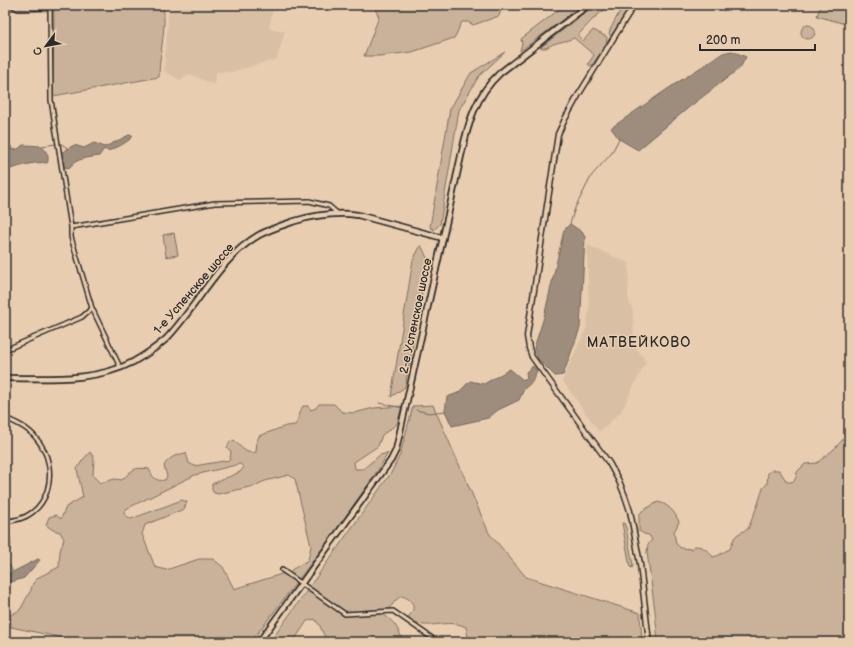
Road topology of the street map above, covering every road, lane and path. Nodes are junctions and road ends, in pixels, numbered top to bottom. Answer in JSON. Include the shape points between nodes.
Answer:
{"nodes":[{"id":1,"x":13,"y":5,"type":"edge"},
{"id":2,"x":588,"y":5,"type":"edge"},
{"id":3,"x":634,"y":5,"type":"edge"},
{"id":4,"x":50,"y":6,"type":"edge"},
{"id":5,"x":337,"y":213,"type":"junction"},
{"id":6,"x":71,"y":227,"type":"junction"},
{"id":7,"x":443,"y":238,"type":"junction"},
{"id":8,"x":92,"y":308,"type":"junction"},
{"id":9,"x":5,"y":350,"type":"edge"},
{"id":10,"x":120,"y":367,"type":"junction"},
{"id":11,"x":5,"y":378,"type":"edge"},
{"id":12,"x":5,"y":418,"type":"edge"},
{"id":13,"x":5,"y":521,"type":"edge"},
{"id":14,"x":282,"y":570,"type":"dead end"},
{"id":15,"x":302,"y":584,"type":"junction"},
{"id":16,"x":432,"y":638,"type":"dead end"},
{"id":17,"x":259,"y":642,"type":"edge"},
{"id":18,"x":649,"y":642,"type":"edge"}],
"edges":[{"from":1,"to":4,"type":"street","via":[[18,9]]},
{"from":2,"to":7,"type":"main road","name":"2-е Успенское шоссе","via":[[500,73],[482,93],[467,128]]},
{"from":3,"to":18,"type":"street","via":[[579,94],[558,134],[528,345],[540,369],[619,481],[630,511],[640,564]]},
{"from":4,"to":6,"type":"street","via":[[50,100]]},
{"from":5,"to":6,"type":"street","via":[[329,206],[309,201],[215,202]]},
{"from":5,"to":7,"type":"main road","name":"1-е Успенское шоссе","via":[[358,215]]},
{"from":5,"to":10,"type":"main road","name":"1-е Успенское шоссе","via":[[282,225],[246,244],[217,274],[165,340]]},
{"from":6,"to":8,"type":"street","via":[[71,237]]},
{"from":7,"to":15,"type":"main road","name":"2-е Успенское шоссе","via":[[396,450]]},
{"from":8,"to":9,"type":"street","via":[[82,317]]},
{"from":8,"to":10,"type":"street"},
{"from":10,"to":11,"type":"main road","name":"1-е Успенское шоссе","via":[[86,376]]},
{"from":12,"to":13,"type":"street","via":[[28,430],[37,439],[47,458],[49,481],[44,499],[33,513],[18,520]]},
{"from":14,"to":15,"type":"street"},
{"from":15,"to":16,"type":"street","via":[[345,614],[393,611]]},
{"from":15,"to":17,"type":"main road","name":"2-е Успенское шоссе"}]}
